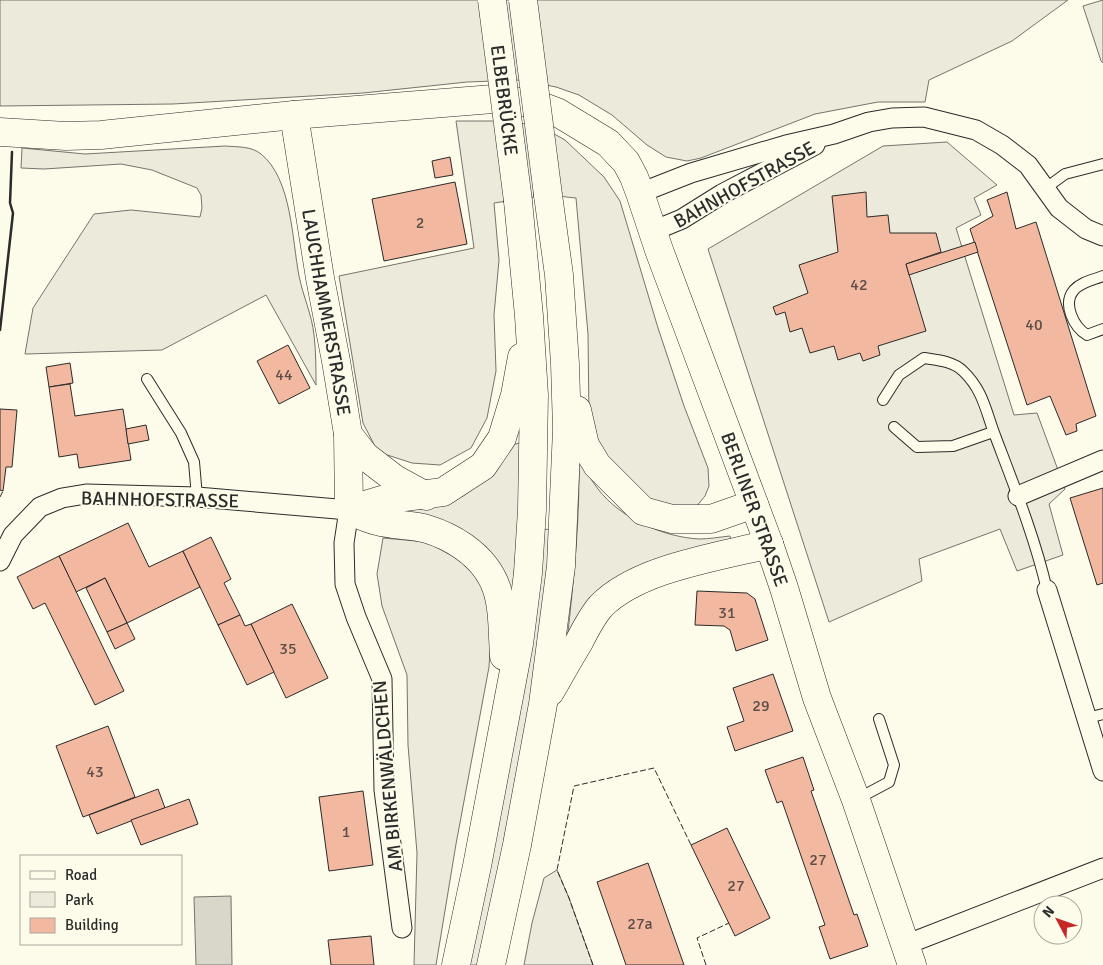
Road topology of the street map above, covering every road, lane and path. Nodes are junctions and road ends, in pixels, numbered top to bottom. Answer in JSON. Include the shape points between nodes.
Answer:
{"nodes":[{"id":1,"x":492,"y":0,"type":"edge"},
{"id":2,"x":523,"y":0,"type":"edge"},
{"id":3,"x":294,"y":115,"type":"junction"},
{"id":4,"x":0,"y":132,"type":"edge"},
{"id":5,"x":834,"y":134,"type":"junction"},
{"id":6,"x":1103,"y":164,"type":"edge"},
{"id":7,"x":1046,"y":188,"type":"junction"},
{"id":8,"x":640,"y":192,"type":"junction"},
{"id":9,"x":653,"y":231,"type":"junction"},
{"id":10,"x":1103,"y":236,"type":"edge"},
{"id":11,"x":1103,"y":276,"type":"edge"},
{"id":12,"x":529,"y":316,"type":"junction"},
{"id":13,"x":1103,"y":329,"type":"edge"},
{"id":14,"x":565,"y":364,"type":"junction"},
{"id":15,"x":147,"y":380,"type":"dead end"},
{"id":16,"x":883,"y":400,"type":"dead end"},
{"id":17,"x":894,"y":427,"type":"dead end"},
{"id":18,"x":993,"y":432,"type":"junction"},
{"id":19,"x":348,"y":434,"type":"junction"},
{"id":20,"x":1103,"y":460,"type":"edge"},
{"id":21,"x":426,"y":496,"type":"junction"},
{"id":22,"x":1018,"y":496,"type":"junction"},
{"id":23,"x":197,"y":497,"type":"junction"},
{"id":24,"x":754,"y":504,"type":"junction"},
{"id":25,"x":349,"y":510,"type":"junction"},
{"id":26,"x":768,"y":544,"type":"junction"},
{"id":27,"x":0,"y":561,"type":"edge"},
{"id":28,"x":1047,"y":590,"type":"joint"},
{"id":29,"x":543,"y":704,"type":"junction"},
{"id":30,"x":507,"y":705,"type":"junction"},
{"id":31,"x":1095,"y":716,"type":"edge"},
{"id":32,"x":879,"y":719,"type":"dead end"},
{"id":33,"x":1103,"y":771,"type":"edge"},
{"id":34,"x":856,"y":800,"type":"junction"},
{"id":35,"x":1103,"y":868,"type":"edge"},
{"id":36,"x":402,"y":928,"type":"dead end"},
{"id":37,"x":909,"y":955,"type":"edge"},
{"id":38,"x":456,"y":965,"type":"edge"},
{"id":39,"x":491,"y":965,"type":"edge"}],
"edges":[{"from":1,"to":12,"type":"main road","name":"ELBEBRÜCKE","bridge":true},
{"from":2,"to":14,"type":"main road","name":"ELBEBRÜCKE","bridge":true,"via":[[559,275]]},
{"from":3,"to":4,"type":"main road","via":[[101,135]]},
{"from":3,"to":8,"type":"main road","name":"BERLINER STRASSE","via":[[493,99],[533,103],[557,112],[608,142],[626,162]]},
{"from":3,"to":19,"type":"main road","name":"LAUCHHAMMERSTRASSE"},
{"from":5,"to":7,"type":"street","name":"BAHNHOFSTRASSE","via":[[892,118],[924,117],[949,122],[976,130],[1002,145],[1028,164]]},
{"from":5,"to":8,"type":"street","name":"BAHNHOFSTRASSE","via":[[700,170]]},
{"from":5,"to":9,"type":"street","name":"BAHNHOFSTRASSE","via":[[682,219]]},
{"from":6,"to":7,"type":"lane","via":[[1065,174]]},
{"from":7,"to":10,"type":"street","name":"BAHNHOFSTRASSE","via":[[1059,208],[1086,229]]},
{"from":8,"to":9,"type":"main road","name":"BERLINER STRASSE"},
{"from":9,"to":24,"type":"main road","name":"BERLINER STRASSE"},
{"from":11,"to":13,"type":"lane","via":[[1073,291],[1070,304],[1073,321],[1080,331],[1087,335]]},
{"from":12,"to":21,"type":"main road","via":[[502,438],[483,466],[443,492]]},
{"from":12,"to":30,"type":"main road","via":[[534,395],[532,510],[519,644]]},
{"from":14,"to":24,"type":"main road","via":[[585,445],[596,465],[643,512],[672,519],[711,519]]},
{"from":14,"to":29,"type":"main road","via":[[567,429],[561,566]]},
{"from":15,"to":23,"type":"lane","via":[[181,433],[194,462]]},
{"from":16,"to":18,"type":"lane","via":[[899,375],[924,358],[944,361],[962,370],[980,391]]},
{"from":17,"to":18,"type":"lane","via":[[917,447],[953,446]]},
{"from":18,"to":22,"type":"lane"},
{"from":19,"to":21,"type":"main road","via":[[364,456],[395,479]]},
{"from":19,"to":25,"type":"main road","name":"LAUCHHAMMERSTRASSE"},
{"from":20,"to":22,"type":"street"},
{"from":21,"to":25,"type":"main road","via":[[382,500]]},
{"from":22,"to":28,"type":"lane"},
{"from":23,"to":25,"type":"street","name":"BAHNHOFSTRASSE"},
{"from":23,"to":27,"type":"street","name":"BAHNHOFSTRASSE","via":[[86,494],[62,498],[40,507],[13,535]]},
{"from":24,"to":26,"type":"main road","name":"BERLINER STRASSE"},
{"from":25,"to":30,"type":"main road","via":[[378,522],[426,529],[453,539],[478,557],[491,574],[502,613]]},
{"from":25,"to":36,"type":"street","name":"AM BIRKENWÄLDCHEN","via":[[344,543],[345,584],[382,680],[384,790]]},
{"from":26,"to":29,"type":"main road","via":[[665,571],[615,595],[592,618]]},
{"from":26,"to":34,"type":"main road","name":"BERLINER STRASSE","via":[[817,698]]},
{"from":28,"to":31,"type":"street"},
{"from":29,"to":39,"type":"main road"},
{"from":30,"to":38,"type":"main road"},
{"from":31,"to":33,"type":"street"},
{"from":32,"to":34,"type":"lane","via":[[894,765],[889,782]]},
{"from":34,"to":37,"type":"main road","name":"BERLINER STRASSE"},
{"from":35,"to":37,"type":"street"}]}
